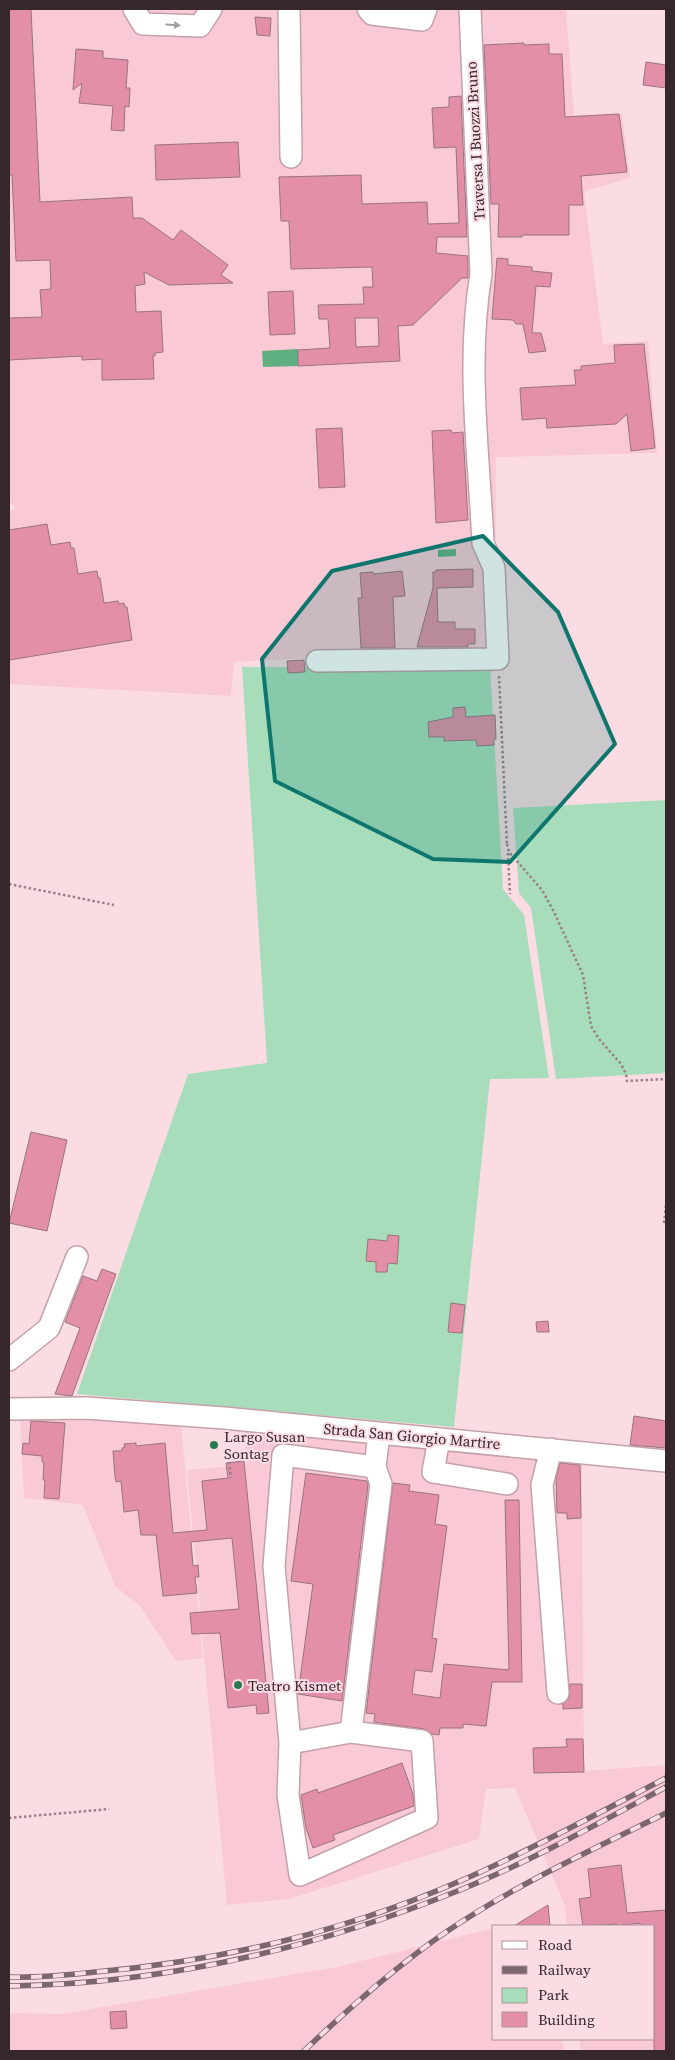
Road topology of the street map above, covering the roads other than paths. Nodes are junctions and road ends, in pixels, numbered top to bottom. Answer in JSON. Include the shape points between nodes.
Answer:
{"nodes":[{"id":1,"x":134,"y":9,"type":"edge"},
{"id":2,"x":212,"y":9,"type":"edge"},
{"id":3,"x":289,"y":9,"type":"edge"},
{"id":4,"x":368,"y":9,"type":"edge"},
{"id":5,"x":426,"y":9,"type":"edge"},
{"id":6,"x":470,"y":9,"type":"edge"},
{"id":7,"x":291,"y":157,"type":"dead end"},
{"id":8,"x":318,"y":661,"type":"dead end"},
{"id":9,"x":77,"y":1257,"type":"dead end"},
{"id":10,"x":9,"y":1360,"type":"edge"},
{"id":11,"x":9,"y":1408,"type":"edge"},
{"id":12,"x":379,"y":1433,"type":"junction"},
{"id":13,"x":439,"y":1439,"type":"junction"},
{"id":14,"x":551,"y":1450,"type":"junction"},
{"id":15,"x":666,"y":1461,"type":"edge"},
{"id":16,"x":375,"y":1467,"type":"junction"},
{"id":17,"x":507,"y":1484,"type":"dead end"},
{"id":18,"x":558,"y":1692,"type":"dead end"},
{"id":19,"x":351,"y":1732,"type":"junction"},
{"id":20,"x":290,"y":1743,"type":"junction"}],
"edges":[{"from":1,"to":2,"type":"street","one_way":true,"via":[[143,24],[200,26]]},
{"from":3,"to":7,"type":"street"},
{"from":4,"to":5,"type":"street","via":[[372,14],[422,20]]},
{"from":6,"to":8,"type":"street","name":"Traversa I Buozzi Bruno","via":[[481,274],[474,369],[483,544],[494,568],[498,659]]},
{"from":9,"to":10,"type":"street","via":[[49,1328]]},
{"from":11,"to":12,"type":"street","name":"Strada San Giorgio Martire","via":[[86,1408]]},
{"from":12,"to":13,"type":"street","name":"Strada San Giorgio Martire"},
{"from":12,"to":16,"type":"street"},
{"from":13,"to":14,"type":"street","name":"Strada San Giorgio Martire"},
{"from":13,"to":17,"type":"street","via":[[433,1472]]},
{"from":14,"to":15,"type":"street","name":"Strada San Giorgio Martire"},
{"from":14,"to":18,"type":"street","via":[[542,1485]]},
{"from":16,"to":19,"type":"street","via":[[381,1484]]},
{"from":16,"to":20,"type":"street","via":[[284,1455],[274,1566]]},
{"from":19,"to":20,"type":"street"},
{"from":19,"to":20,"type":"street","via":[[422,1741],[427,1818],[300,1875],[288,1795]]}]}
